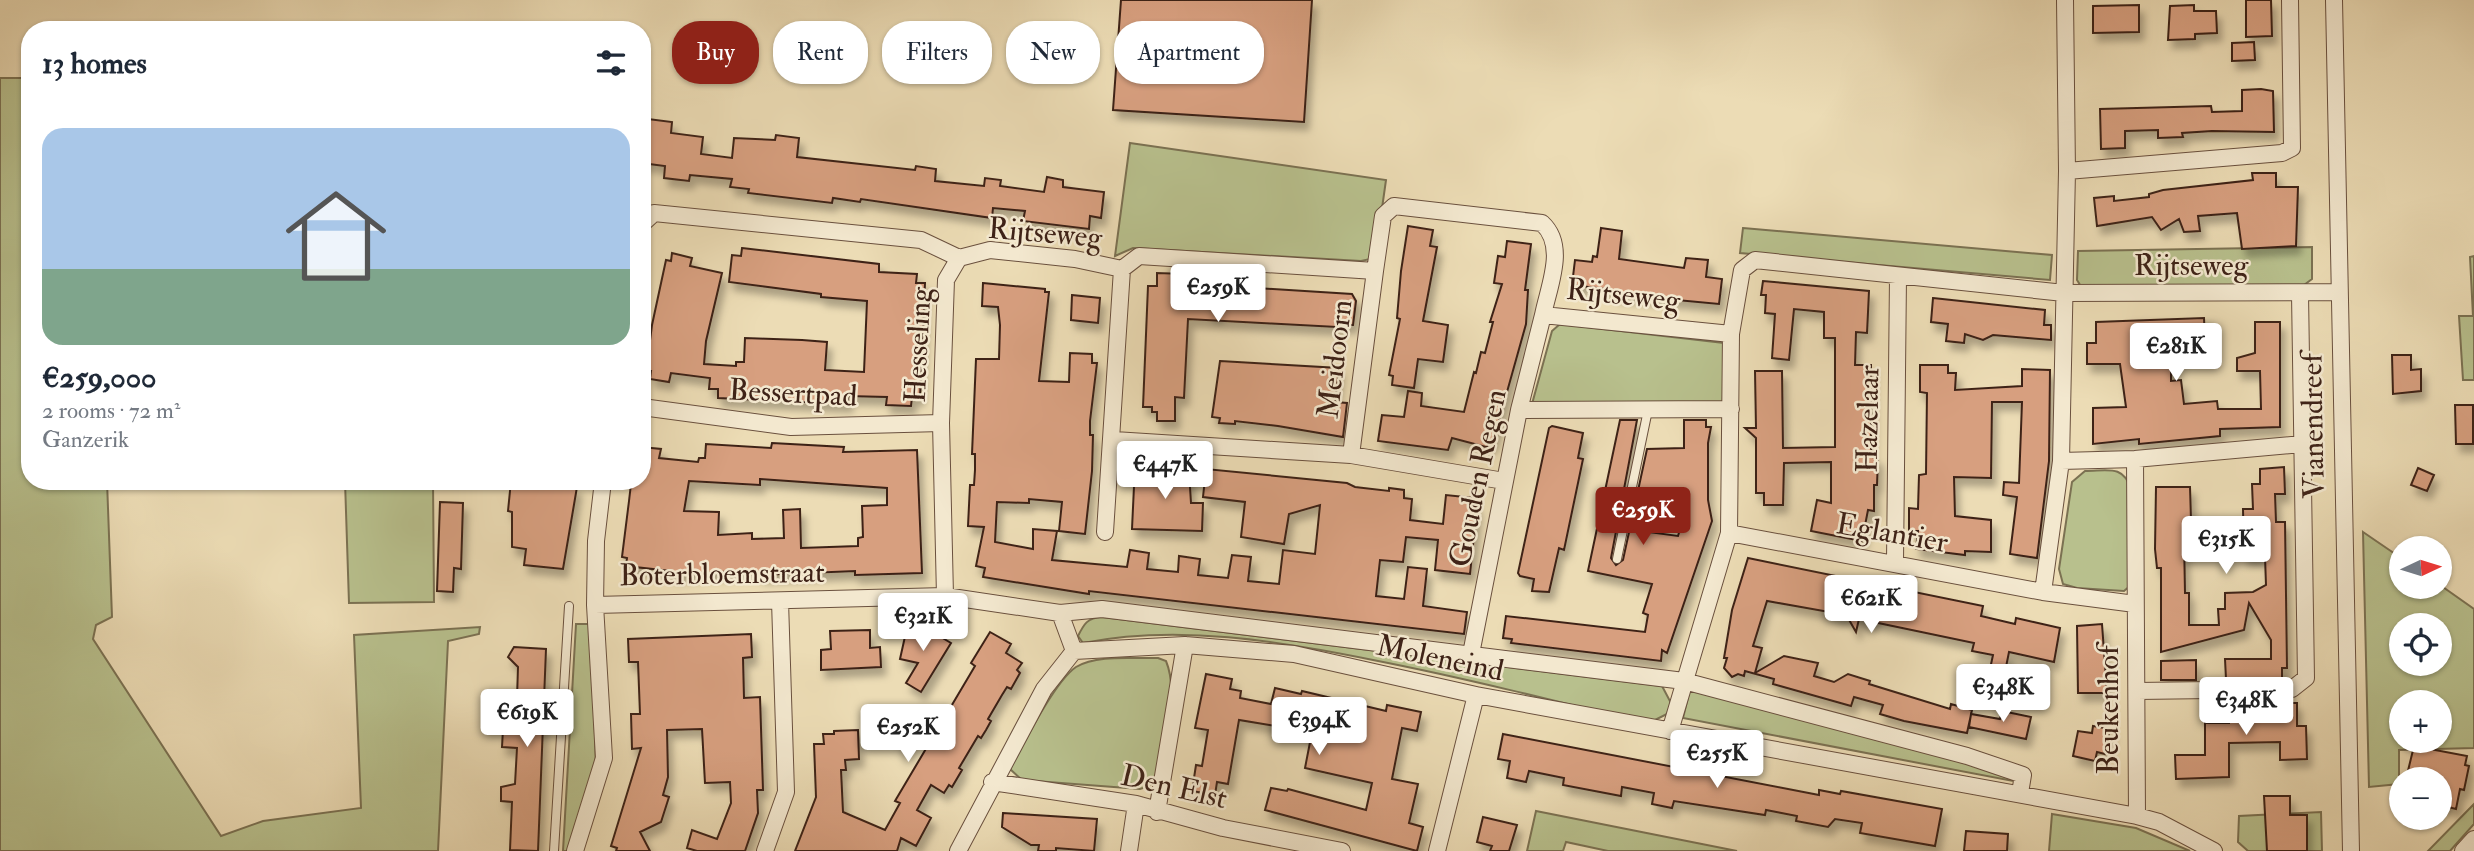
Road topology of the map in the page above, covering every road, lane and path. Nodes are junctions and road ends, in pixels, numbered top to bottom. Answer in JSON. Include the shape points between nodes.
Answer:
{"nodes":[{"id":1,"x":2065,"y":0,"type":"edge"},
{"id":2,"x":2290,"y":0,"type":"edge"},
{"id":3,"x":2334,"y":0,"type":"edge"},
{"id":4,"x":2067,"y":171,"type":"junction"},
{"id":5,"x":651,"y":216,"type":"edge"},
{"id":6,"x":959,"y":258,"type":"junction"},
{"id":7,"x":1122,"y":269,"type":"junction"},
{"id":8,"x":1375,"y":271,"type":"junction"},
{"id":9,"x":1898,"y":277,"type":"junction"},
{"id":10,"x":2339,"y":292,"type":"junction"},
{"id":11,"x":2064,"y":293,"type":"junction"},
{"id":12,"x":2300,"y":294,"type":"junction"},
{"id":13,"x":1543,"y":315,"type":"junction"},
{"id":14,"x":1731,"y":334,"type":"junction"},
{"id":15,"x":651,"y":408,"type":"edge"},
{"id":16,"x":1731,"y":409,"type":"junction"},
{"id":17,"x":1519,"y":410,"type":"junction"},
{"id":18,"x":1648,"y":410,"type":"junction"},
{"id":19,"x":941,"y":422,"type":"junction"},
{"id":20,"x":1114,"y":440,"type":"junction"},
{"id":21,"x":2302,"y":444,"type":"junction"},
{"id":22,"x":1350,"y":455,"type":"junction"},
{"id":23,"x":2134,"y":459,"type":"junction"},
{"id":24,"x":2061,"y":461,"type":"junction"},
{"id":25,"x":1504,"y":481,"type":"junction"},
{"id":26,"x":602,"y":490,"type":"edge"},
{"id":27,"x":1105,"y":531,"type":"dead end"},
{"id":28,"x":1729,"y":533,"type":"junction"},
{"id":29,"x":1617,"y":559,"type":"dead end"},
{"id":30,"x":1895,"y":562,"type":"junction"},
{"id":31,"x":2043,"y":592,"type":"junction"},
{"id":32,"x":945,"y":596,"type":"junction"},
{"id":33,"x":780,"y":601,"type":"junction"},
{"id":34,"x":2135,"y":604,"type":"junction"},
{"id":35,"x":595,"y":605,"type":"junction"},
{"id":36,"x":569,"y":607,"type":"dead end"},
{"id":37,"x":1060,"y":612,"type":"junction"},
{"id":38,"x":1185,"y":645,"type":"junction"},
{"id":39,"x":1074,"y":651,"type":"junction"},
{"id":40,"x":1471,"y":654,"type":"junction"},
{"id":41,"x":1684,"y":681,"type":"junction"},
{"id":42,"x":2137,"y":691,"type":"junction"},
{"id":43,"x":1476,"y":695,"type":"junction"},
{"id":44,"x":1670,"y":731,"type":"junction"},
{"id":45,"x":992,"y":782,"type":"junction"},
{"id":46,"x":2020,"y":793,"type":"junction"},
{"id":47,"x":1136,"y":804,"type":"junction"},
{"id":48,"x":1157,"y":813,"type":"junction"},
{"id":49,"x":2137,"y":816,"type":"junction"},
{"id":50,"x":2474,"y":839,"type":"edge"},
{"id":51,"x":554,"y":851,"type":"edge"},
{"id":52,"x":575,"y":851,"type":"edge"},
{"id":53,"x":765,"y":851,"type":"edge"},
{"id":54,"x":958,"y":851,"type":"edge"},
{"id":55,"x":1129,"y":851,"type":"edge"},
{"id":56,"x":1342,"y":851,"type":"edge"},
{"id":57,"x":1437,"y":851,"type":"edge"},
{"id":58,"x":2214,"y":851,"type":"edge"},
{"id":59,"x":2351,"y":851,"type":"edge"},
{"id":60,"x":2463,"y":851,"type":"edge"}],
"edges":[{"from":1,"to":4,"type":"street"},
{"from":2,"to":4,"type":"street","via":[[2292,148],[2282,153]]},
{"from":3,"to":10,"type":"street","name":"Vianendreef"},
{"from":4,"to":11,"type":"street"},
{"from":5,"to":6,"type":"street","name":"Hesseling","via":[[921,240]]},
{"from":6,"to":7,"type":"street","name":"Rijtseweg","via":[[990,250]]},
{"from":6,"to":19,"type":"street","name":"Hesseling","via":[[946,280]]},
{"from":7,"to":8,"type":"street","name":"Rijtseweg","via":[[1139,256]]},
{"from":7,"to":20,"type":"street"},
{"from":8,"to":13,"type":"street","name":"Rijtseweg","via":[[1383,216],[1394,206],[1542,223],[1553,233],[1557,246]]},
{"from":8,"to":22,"type":"street","name":"Meidoorn"},
{"from":9,"to":11,"type":"street","name":"Rijtseweg"},
{"from":9,"to":14,"type":"street","name":"Rijtseweg","via":[[1755,260],[1742,270]]},
{"from":9,"to":30,"type":"street","name":"Hazelaar"},
{"from":10,"to":12,"type":"street","name":"Rijtseweg"},
{"from":10,"to":59,"type":"street","name":"Vianendreef"},
{"from":11,"to":12,"type":"street","name":"Rijtseweg"},
{"from":11,"to":24,"type":"street"},
{"from":12,"to":21,"type":"street","name":"Vianendreef"},
{"from":13,"to":14,"type":"street","name":"Rijtseweg"},
{"from":13,"to":17,"type":"street","name":"Gouden Regen"},
{"from":14,"to":16,"type":"street"},
{"from":15,"to":19,"type":"street","name":"Bessertpad","via":[[791,427]]},
{"from":16,"to":18,"type":"street"},
{"from":16,"to":28,"type":"street"},
{"from":17,"to":18,"type":"street"},
{"from":17,"to":25,"type":"street","name":"Gouden Regen"},
{"from":18,"to":29,"type":"lane"},
{"from":19,"to":32,"type":"street","name":"Hesseling"},
{"from":20,"to":22,"type":"street","name":"Meidoorn"},
{"from":20,"to":27,"type":"street"},
{"from":21,"to":23,"type":"street"},
{"from":21,"to":42,"type":"street","name":"Vianendreef","via":[[2306,678],[2292,689]]},
{"from":22,"to":25,"type":"street","name":"Meidoorn"},
{"from":23,"to":24,"type":"street"},
{"from":23,"to":34,"type":"street","name":"Beukenhof"},
{"from":24,"to":31,"type":"street"},
{"from":25,"to":40,"type":"street","name":"Gouden Regen"},
{"from":26,"to":35,"type":"street"},
{"from":28,"to":30,"type":"street","name":"Eglantier"},
{"from":28,"to":41,"type":"street"},
{"from":30,"to":31,"type":"street","name":"Eglantier"},
{"from":31,"to":34,"type":"street","name":"Beukenhof"},
{"from":32,"to":33,"type":"street","name":"Boterbloemstraat"},
{"from":32,"to":37,"type":"street","name":"Boterbloemstraat"},
{"from":33,"to":35,"type":"street","name":"Boterbloemstraat"},
{"from":33,"to":53,"type":"street","via":[[786,792]]},
{"from":34,"to":42,"type":"street","name":"Beukenhof"},
{"from":35,"to":52,"type":"street","via":[[604,758]]},
{"from":36,"to":51,"type":"lane"},
{"from":37,"to":39,"type":"street"},
{"from":37,"to":40,"type":"street","name":"Moleneind","via":[[1102,609]]},
{"from":38,"to":39,"type":"street","name":"Moleneind"},
{"from":38,"to":43,"type":"street","name":"Moleneind","via":[[1294,654]]},
{"from":38,"to":48,"type":"street"},
{"from":39,"to":45,"type":"street","via":[[1044,690]]},
{"from":40,"to":41,"type":"street","name":"Moleneind"},
{"from":41,"to":44,"type":"street"},
{"from":41,"to":46,"type":"street","name":"Moleneind","via":[[1967,756],[2023,775]]},
{"from":42,"to":49,"type":"street","name":"Beukenhof"},
{"from":43,"to":44,"type":"street","name":"Moleneind"},
{"from":43,"to":57,"type":"street"},
{"from":44,"to":46,"type":"street","name":"Moleneind"},
{"from":45,"to":47,"type":"street","name":"Den Elst"},
{"from":45,"to":54,"type":"street"},
{"from":46,"to":49,"type":"street","name":"Moleneind"},
{"from":47,"to":48,"type":"street","name":"Den Elst"},
{"from":47,"to":55,"type":"street"},
{"from":48,"to":56,"type":"street","name":"Den Elst"},
{"from":49,"to":58,"type":"street","name":"Moleneind","via":[[2170,827]]},
{"from":50,"to":60,"type":"street"}]}
